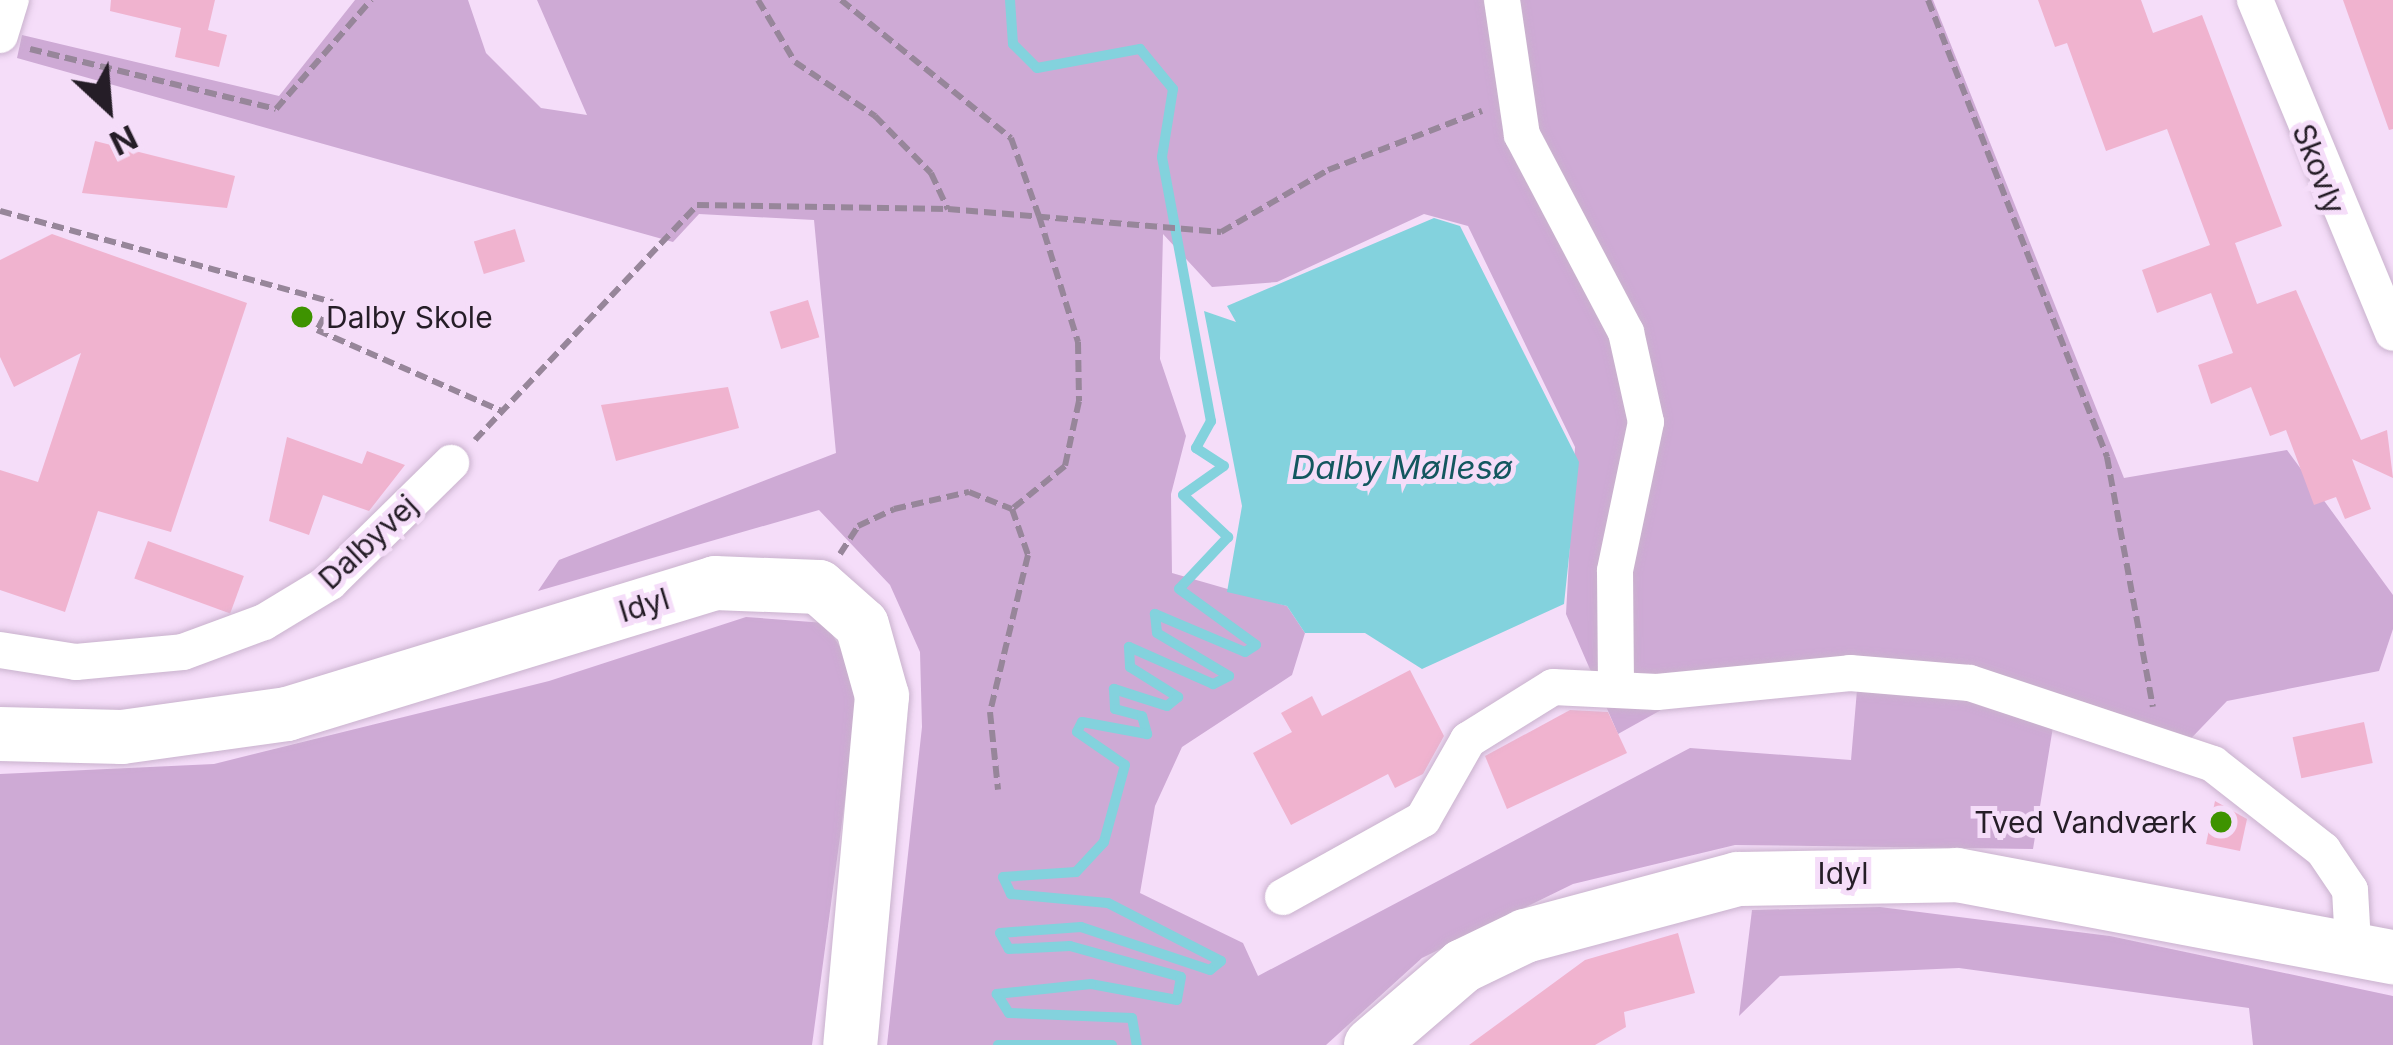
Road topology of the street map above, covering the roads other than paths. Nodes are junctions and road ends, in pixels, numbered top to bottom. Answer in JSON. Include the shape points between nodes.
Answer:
{"nodes":[{"id":1,"x":10,"y":0,"type":"edge"},
{"id":2,"x":1502,"y":0,"type":"edge"},
{"id":3,"x":2254,"y":0,"type":"edge"},
{"id":4,"x":12,"y":41,"type":"edge"},
{"id":5,"x":2393,"y":333,"type":"edge"},
{"id":6,"x":451,"y":464,"type":"road end"},
{"id":7,"x":0,"y":650,"type":"edge"},
{"id":8,"x":1616,"y":684,"type":"junction"},
{"id":9,"x":0,"y":734,"type":"edge"},
{"id":10,"x":1283,"y":897,"type":"dead end"},
{"id":11,"x":2373,"y":951,"type":"edge"},
{"id":12,"x":850,"y":1045,"type":"edge"},
{"id":13,"x":1372,"y":1045,"type":"edge"}],
"edges":[{"from":1,"to":4,"type":"street"},
{"from":2,"to":8,"type":"street","via":[[1511,102],[1626,332],[1646,422],[1615,571]]},
{"from":3,"to":5,"type":"street","name":"Skovly"},
{"from":6,"to":7,"type":"street","name":"Dalbyvej","via":[[330,582],[264,622],[182,652],[76,662]]},
{"from":8,"to":10,"type":"street","name":"Idyl","via":[[1553,687],[1507,710],[1468,740],[1423,819]]},
{"from":8,"to":11,"type":"street","name":"Idyl","via":[[1658,692],[1850,673],[1970,683],[2166,741],[2273,802],[2324,850]]},
{"from":9,"to":12,"type":"street","name":"Idyl","via":[[122,737],[287,714],[715,583],[819,587],[862,625],[882,696]]},
{"from":11,"to":13,"type":"street","name":"Idyl","via":[[1957,874],[1738,879],[1525,936],[1463,966]]}]}
